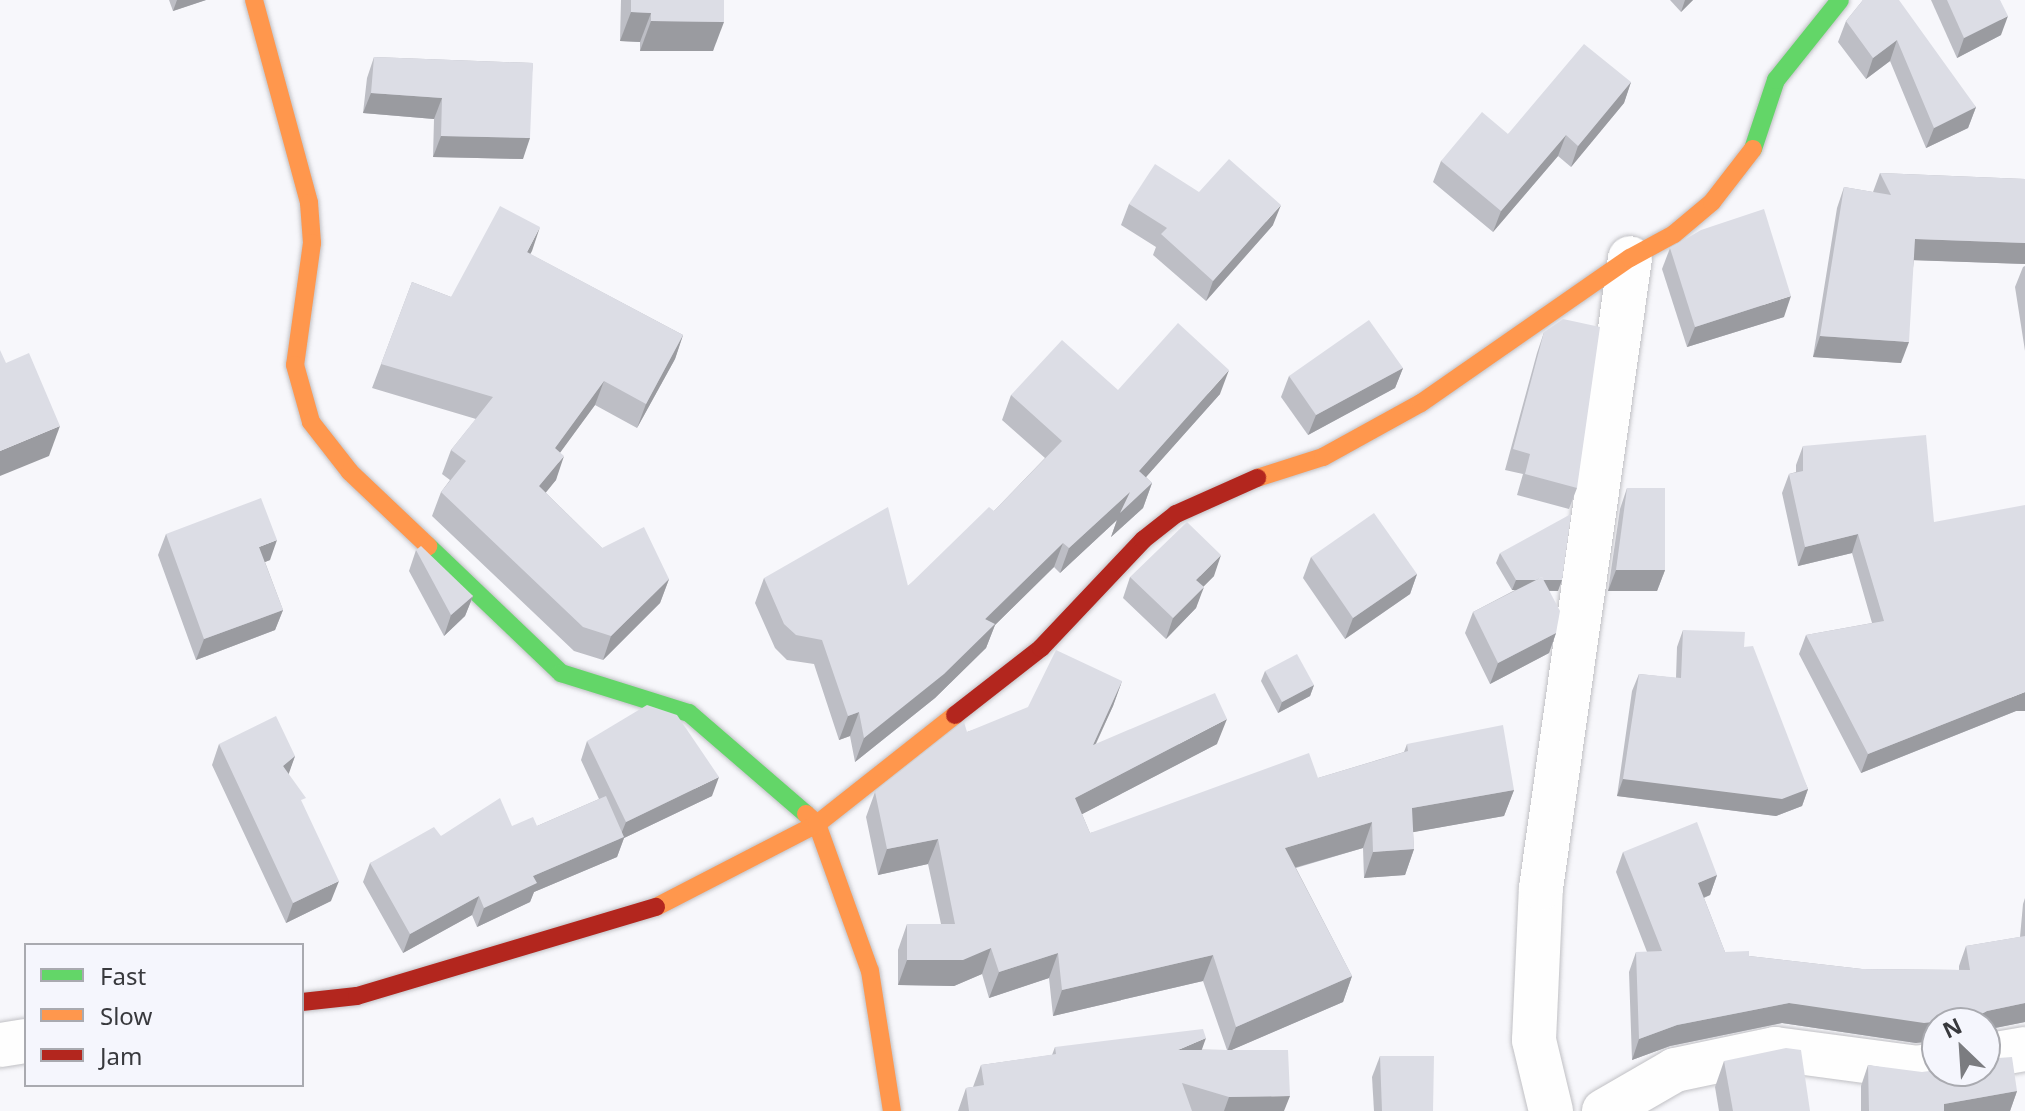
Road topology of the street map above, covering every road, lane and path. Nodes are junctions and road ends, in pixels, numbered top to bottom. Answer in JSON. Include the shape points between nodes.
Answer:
{"nodes":[{"id":1,"x":254,"y":0,"type":"edge"},
{"id":2,"x":1840,"y":0,"type":"edge"},
{"id":3,"x":1630,"y":258,"type":"junction"},
{"id":4,"x":817,"y":824,"type":"junction"},
{"id":5,"x":304,"y":1002,"type":"edge"},
{"id":6,"x":24,"y":1041,"type":"edge"},
{"id":7,"x":0,"y":1045,"type":"edge"},
{"id":8,"x":2025,"y":1049,"type":"edge"},
{"id":9,"x":2001,"y":1053,"type":"edge"},
{"id":10,"x":1921,"y":1067,"type":"edge"},
{"id":11,"x":892,"y":1111,"type":"edge"},
{"id":12,"x":1551,"y":1111,"type":"edge"},
{"id":13,"x":1604,"y":1111,"type":"edge"}],
"edges":[{"from":1,"to":4,"type":"street","via":[[309,203],[312,243],[295,365],[311,422],[350,472],[561,673],[689,713]]},
{"from":2,"to":3,"type":"street","via":[[1776,80],[1758,142],[1712,202],[1674,234]]},
{"from":3,"to":4,"type":"street","via":[[1421,403],[1323,457],[1227,487],[1176,514],[1143,540],[1041,648]]},
{"from":3,"to":12,"type":"street","via":[[1541,888],[1534,1040]]},
{"from":4,"to":5,"type":"street","via":[[660,906],[357,996]]},
{"from":4,"to":11,"type":"street","via":[[870,971]]},
{"from":6,"to":7,"type":"street"},
{"from":8,"to":9,"type":"street"},
{"from":10,"to":13,"type":"street","via":[[1775,1049],[1675,1070]]}]}
